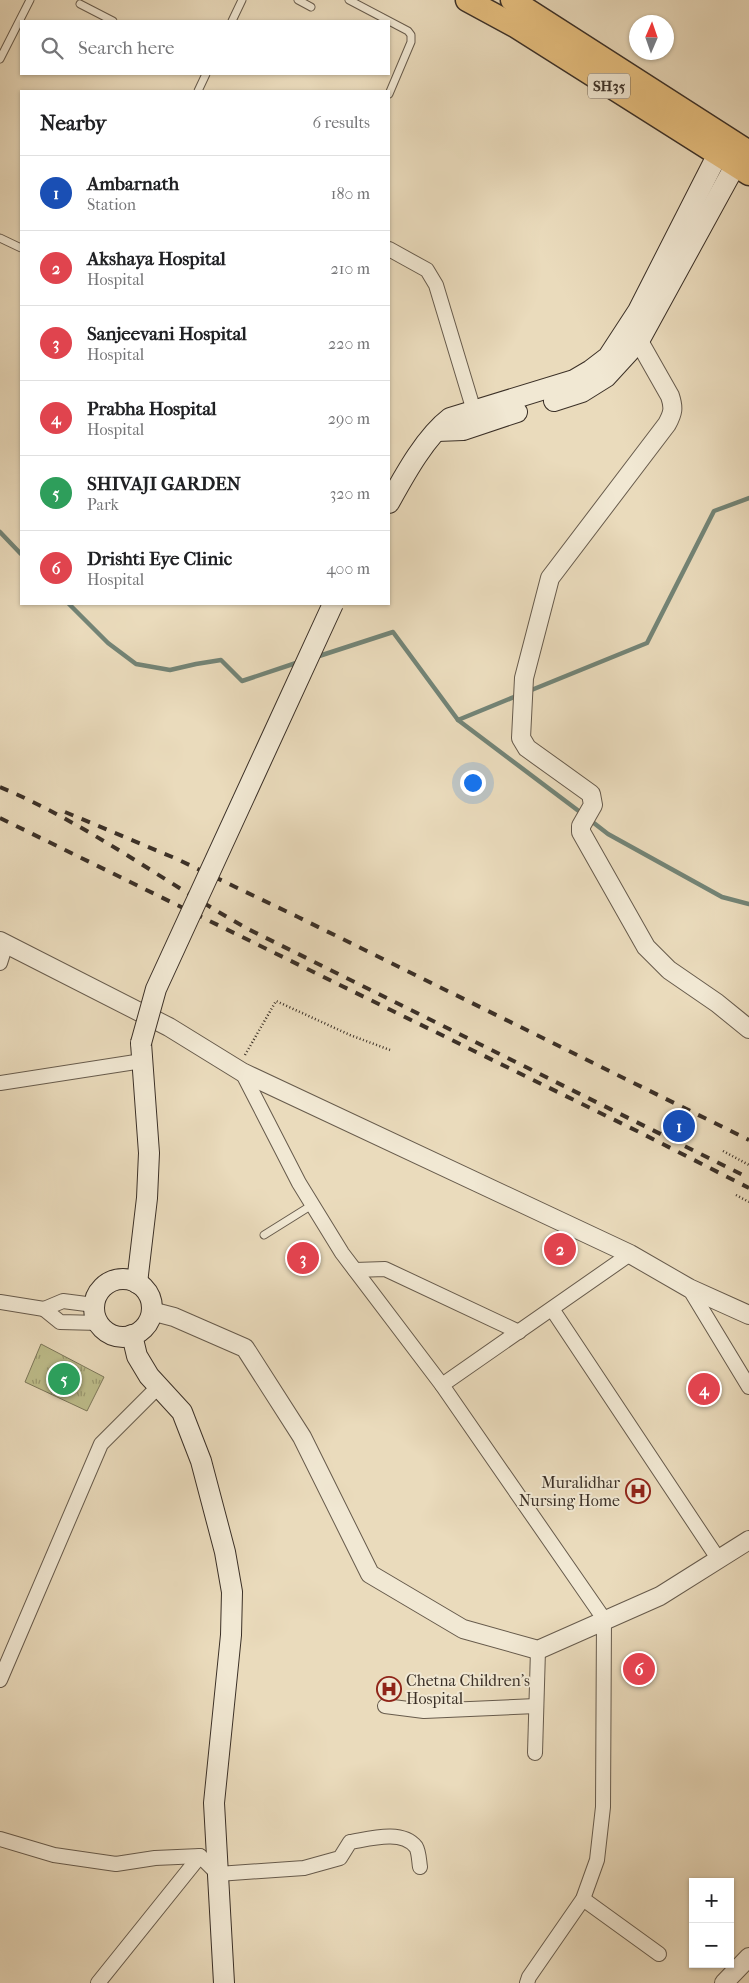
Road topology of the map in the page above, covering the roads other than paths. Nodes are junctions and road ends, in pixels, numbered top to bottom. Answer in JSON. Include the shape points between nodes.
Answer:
{"nodes":[{"id":1,"x":30,"y":0,"type":"edge"},
{"id":2,"x":242,"y":0,"type":"edge"},
{"id":3,"x":298,"y":0,"type":"edge"},
{"id":4,"x":349,"y":0,"type":"edge"},
{"id":5,"x":467,"y":0,"type":"edge"},
{"id":6,"x":512,"y":0,"type":"edge"},
{"id":7,"x":80,"y":4,"type":"dead end"},
{"id":8,"x":311,"y":7,"type":"dead end"},
{"id":9,"x":111,"y":20,"type":"edge"},
{"id":10,"x":232,"y":20,"type":"edge"},
{"id":11,"x":386,"y":20,"type":"edge"},
{"id":12,"x":390,"y":22,"type":"edge"},
{"id":13,"x":0,"y":59,"type":"edge"},
{"id":14,"x":206,"y":75,"type":"edge"},
{"id":15,"x":198,"y":90,"type":"edge"},
{"id":16,"x":390,"y":92,"type":"edge"},
{"id":17,"x":737,"y":156,"type":"edge"},
{"id":18,"x":0,"y":238,"type":"edge"},
{"id":19,"x":20,"y":248,"type":"edge"},
{"id":20,"x":390,"y":250,"type":"edge"},
{"id":21,"x":629,"y":324,"type":"junction"},
{"id":22,"x":639,"y":341,"type":"junction"},
{"id":23,"x":474,"y":410,"type":"junction"},
{"id":24,"x":437,"y":431,"type":"junction"},
{"id":25,"x":390,"y":501,"type":"edge"},
{"id":26,"x":333,"y":605,"type":"edge"},
{"id":27,"x":3,"y":942,"type":"edge"},
{"id":28,"x":0,"y":963,"type":"edge"},
{"id":29,"x":749,"y":1030,"type":"edge"},
{"id":30,"x":142,"y":1052,"type":"junction"},
{"id":31,"x":239,"y":1071,"type":"junction"},
{"id":32,"x":0,"y":1083,"type":"edge"},
{"id":33,"x":312,"y":1205,"type":"junction"},
{"id":34,"x":264,"y":1235,"type":"dead end"},
{"id":35,"x":630,"y":1254,"type":"junction"},
{"id":36,"x":355,"y":1270,"type":"junction"},
{"id":37,"x":137,"y":1283,"type":"junction"},
{"id":38,"x":689,"y":1288,"type":"junction"},
{"id":39,"x":0,"y":1302,"type":"edge"},
{"id":40,"x":44,"y":1309,"type":"junction"},
{"id":41,"x":552,"y":1309,"type":"junction"},
{"id":42,"x":152,"y":1311,"type":"junction"},
{"id":43,"x":96,"y":1314,"type":"junction"},
{"id":44,"x":749,"y":1316,"type":"edge"},
{"id":45,"x":519,"y":1332,"type":"junction"},
{"id":46,"x":132,"y":1335,"type":"junction"},
{"id":47,"x":442,"y":1385,"type":"junction"},
{"id":48,"x":159,"y":1386,"type":"junction"},
{"id":49,"x":749,"y":1387,"type":"edge"},
{"id":50,"x":749,"y":1540,"type":"edge"},
{"id":51,"x":720,"y":1560,"type":"junction"},
{"id":52,"x":604,"y":1619,"type":"junction"},
{"id":53,"x":538,"y":1650,"type":"junction"},
{"id":54,"x":0,"y":1680,"type":"edge"},
{"id":55,"x":385,"y":1706,"type":"dead end"},
{"id":56,"x":536,"y":1706,"type":"junction"},
{"id":57,"x":535,"y":1753,"type":"dead end"},
{"id":58,"x":0,"y":1839,"type":"edge"},
{"id":59,"x":200,"y":1856,"type":"junction"},
{"id":60,"x":420,"y":1867,"type":"dead end"},
{"id":61,"x":218,"y":1874,"type":"junction"},
{"id":62,"x":583,"y":1899,"type":"junction"},
{"id":63,"x":659,"y":1954,"type":"dead end"},
{"id":64,"x":749,"y":1957,"type":"edge"},
{"id":65,"x":98,"y":1983,"type":"edge"},
{"id":66,"x":224,"y":1983,"type":"edge"},
{"id":67,"x":527,"y":1983,"type":"edge"},
{"id":68,"x":724,"y":1983,"type":"edge"}],
"edges":[{"from":1,"to":13,"type":"lane"},
{"from":2,"to":10,"type":"lane"},
{"from":3,"to":8,"type":"lane"},
{"from":4,"to":11,"type":"lane"},
{"from":5,"to":17,"type":"main road","number":"SH35"},
{"from":6,"to":17,"type":"main road","number":"SH35"},
{"from":7,"to":9,"type":"lane"},
{"from":12,"to":16,"type":"lane","via":[[410,33],[411,42]]},
{"from":14,"to":15,"type":"lane"},
{"from":17,"to":21,"type":"main road"},
{"from":17,"to":22,"type":"main road"},
{"from":18,"to":19,"type":"lane"},
{"from":20,"to":23,"type":"street","via":[[427,270],[436,285]]},
{"from":21,"to":22,"type":"street"},
{"from":21,"to":23,"type":"main road","via":[[608,357],[574,380]]},
{"from":22,"to":24,"type":"main road","via":[[606,377],[582,392],[463,430]]},
{"from":22,"to":29,"type":"street","via":[[670,396],[673,414],[550,578],[524,678],[521,738],[527,748],[592,794],[594,805],[581,826],[581,832],[646,947],[669,970]]},
{"from":23,"to":24,"type":"main road","via":[[450,418]]},
{"from":24,"to":25,"type":"main road","via":[[412,463]]},
{"from":26,"to":30,"type":"main road","bridge":true,"via":[[156,989]]},
{"from":27,"to":28,"type":"street"},
{"from":27,"to":31,"type":"street","via":[[169,1027]]},
{"from":30,"to":32,"type":"street"},
{"from":30,"to":37,"type":"main road","via":[[149,1153]]},
{"from":31,"to":33,"type":"street"},
{"from":31,"to":35,"type":"street"},
{"from":33,"to":34,"type":"lane"},
{"from":33,"to":36,"type":"street"},
{"from":35,"to":38,"type":"street"},
{"from":35,"to":41,"type":"street"},
{"from":36,"to":45,"type":"street","via":[[385,1269]]},
{"from":36,"to":47,"type":"street"},
{"from":37,"to":42,"type":"main road","via":[[148,1295]]},
{"from":37,"to":43,"type":"main road","via":[[114,1280],[100,1290]]},
{"from":38,"to":44,"type":"street"},
{"from":38,"to":49,"type":"street"},
{"from":39,"to":40,"type":"street"},
{"from":40,"to":43,"type":"street","via":[[64,1301]]},
{"from":40,"to":43,"type":"street","via":[[60,1322]]},
{"from":41,"to":45,"type":"street"},
{"from":41,"to":51,"type":"street"},
{"from":42,"to":46,"type":"main road","via":[[145,1326]]},
{"from":42,"to":53,"type":"street","via":[[174,1317],[244,1348],[302,1437],[370,1574],[463,1629]]},
{"from":43,"to":46,"type":"main road","via":[[108,1333]]},
{"from":45,"to":47,"type":"street"},
{"from":46,"to":48,"type":"main road","via":[[137,1356]]},
{"from":47,"to":52,"type":"street"},
{"from":48,"to":54,"type":"street","via":[[101,1444]]},
{"from":48,"to":61,"type":"main road","via":[[182,1412],[201,1461],[232,1592],[231,1635],[214,1803]]},
{"from":50,"to":51,"type":"street"},
{"from":51,"to":52,"type":"street","via":[[660,1596]]},
{"from":52,"to":53,"type":"street"},
{"from":52,"to":62,"type":"street","via":[[603,1807],[597,1860]]},
{"from":53,"to":56,"type":"street"},
{"from":55,"to":56,"type":"street","via":[[424,1711]]},
{"from":56,"to":57,"type":"street"},
{"from":58,"to":59,"type":"street","via":[[54,1854],[116,1864]]},
{"from":59,"to":61,"type":"street"},
{"from":59,"to":65,"type":"street"},
{"from":60,"to":61,"type":"street","via":[[416,1848],[404,1838],[382,1837],[350,1842],[340,1858],[304,1868]]},
{"from":61,"to":66,"type":"main road"},
{"from":62,"to":63,"type":"street"},
{"from":62,"to":67,"type":"street"},
{"from":64,"to":68,"type":"street"}]}
